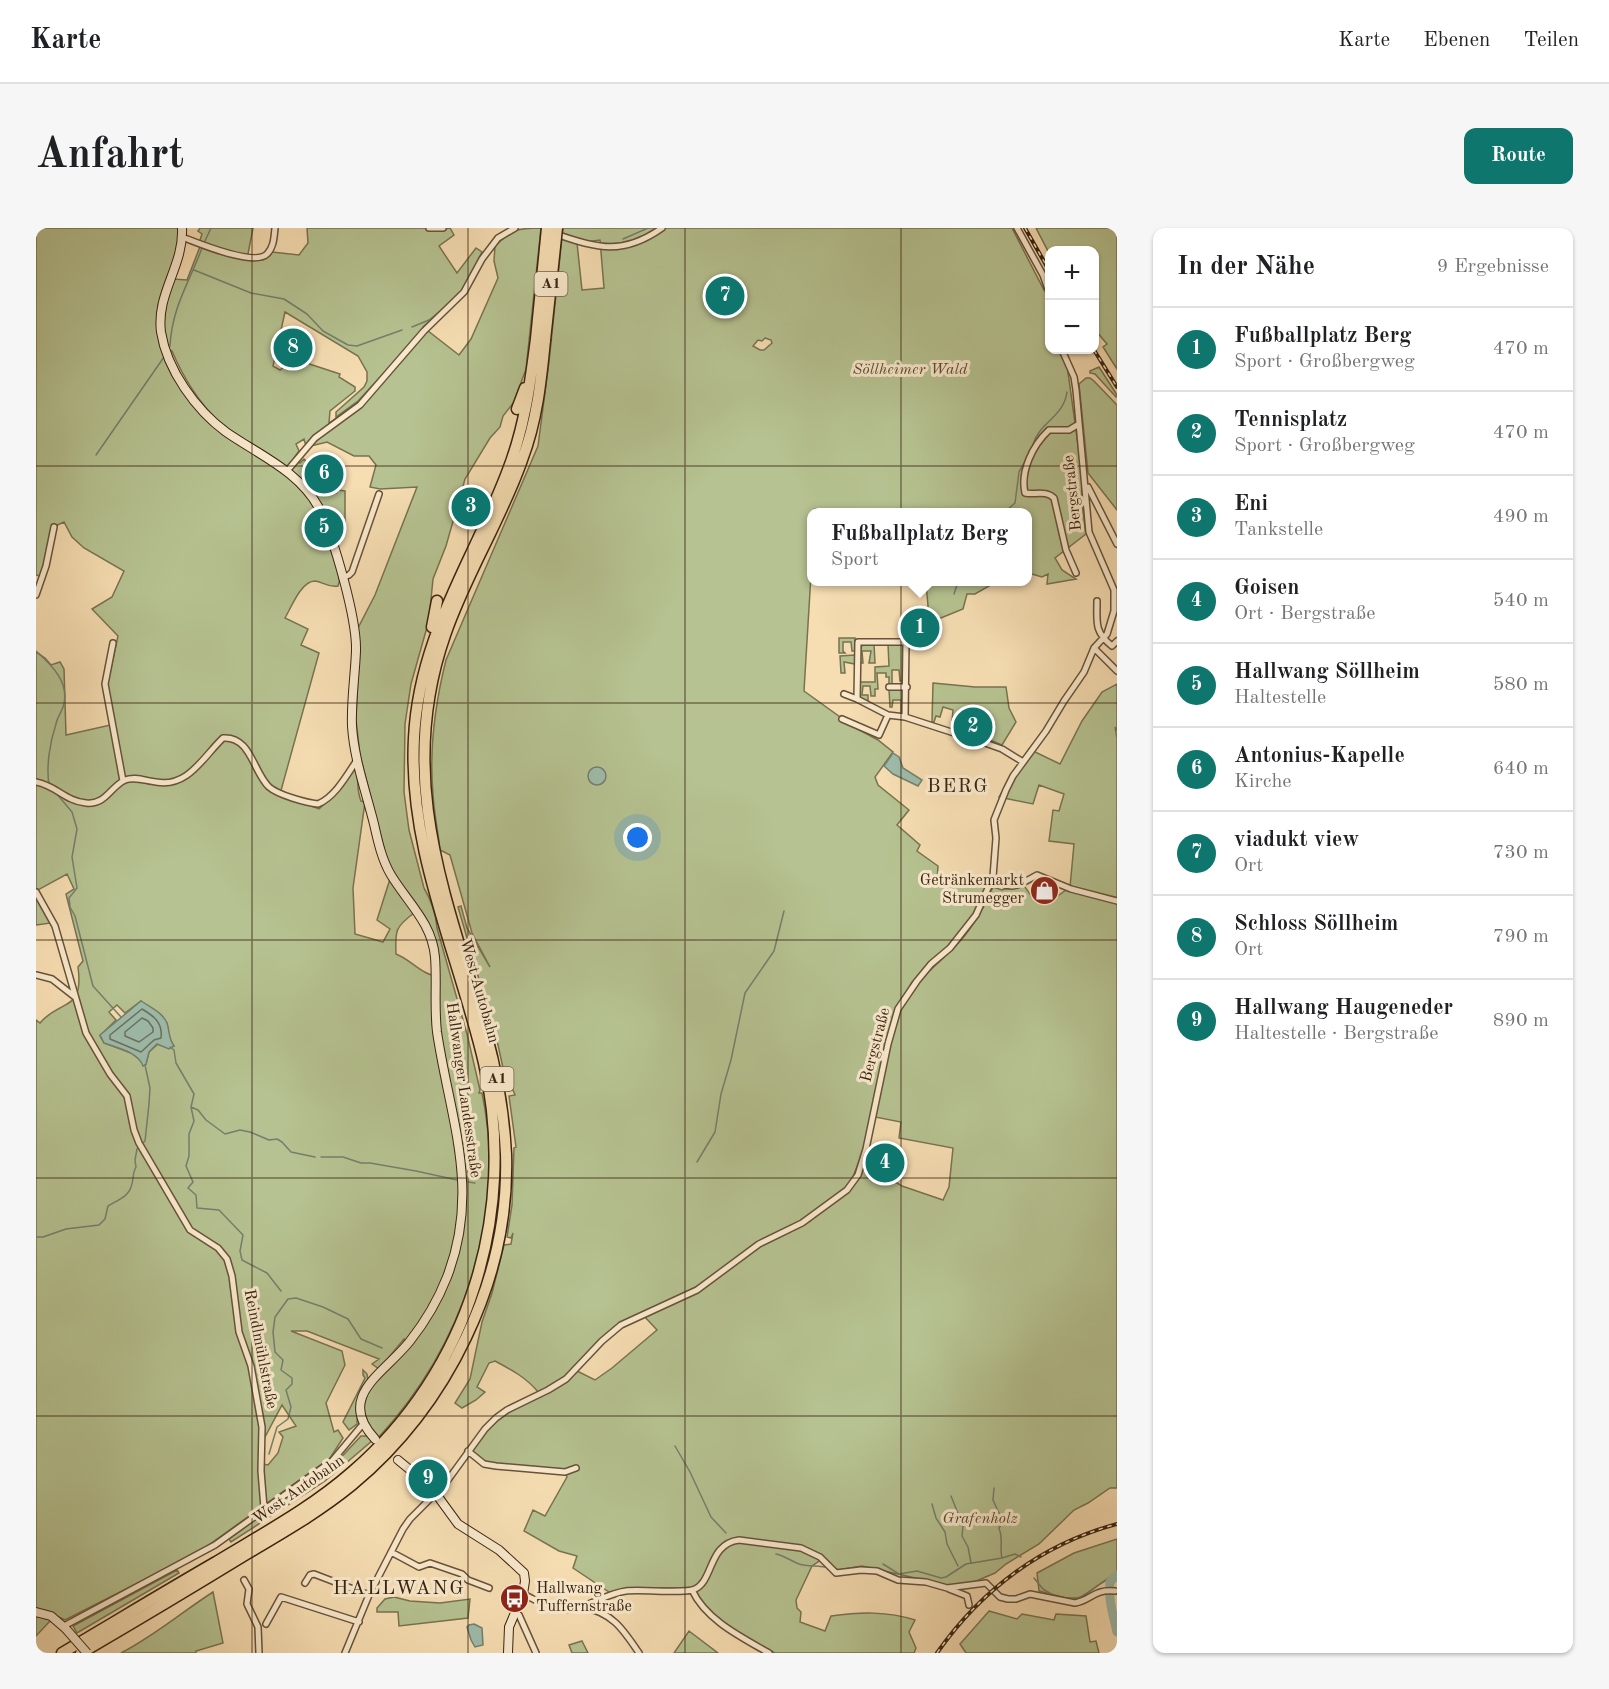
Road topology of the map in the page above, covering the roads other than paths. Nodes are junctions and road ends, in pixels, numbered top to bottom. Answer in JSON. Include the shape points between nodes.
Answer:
{"nodes":[{"id":1,"x":182,"y":228,"type":"edge"},
{"id":2,"x":275,"y":228,"type":"edge"},
{"id":3,"x":429,"y":228,"type":"edge"},
{"id":4,"x":443,"y":228,"type":"edge"},
{"id":5,"x":514,"y":228,"type":"edge"},
{"id":6,"x":540,"y":228,"type":"edge"},
{"id":7,"x":547,"y":228,"type":"edge"},
{"id":8,"x":557,"y":228,"type":"edge"},
{"id":9,"x":662,"y":228,"type":"edge"},
{"id":10,"x":1017,"y":228,"type":"edge"},
{"id":11,"x":182,"y":237,"type":"junction"},
{"id":12,"x":1045,"y":281,"type":"edge"},
{"id":13,"x":541,"y":339,"type":"junction"},
{"id":14,"x":1064,"y":354,"type":"edge"},
{"id":15,"x":533,"y":363,"type":"junction"},
{"id":16,"x":517,"y":409,"type":"dead end"},
{"id":17,"x":1079,"y":424,"type":"junction"},
{"id":18,"x":287,"y":471,"type":"junction"},
{"id":19,"x":1086,"y":481,"type":"junction"},
{"id":20,"x":379,"y":494,"type":"dead end"},
{"id":21,"x":54,"y":527,"type":"dead end"},
{"id":22,"x":1117,"y":544,"type":"edge"},
{"id":23,"x":1076,"y":573,"type":"dead end"},
{"id":24,"x":342,"y":578,"type":"junction"},
{"id":25,"x":36,"y":595,"type":"edge"},
{"id":26,"x":436,"y":601,"type":"dead end"},
{"id":27,"x":1097,"y":601,"type":"dead end"},
{"id":28,"x":1102,"y":639,"type":"junction"},
{"id":29,"x":432,"y":641,"type":"junction"},
{"id":30,"x":1117,"y":641,"type":"edge"},
{"id":31,"x":906,"y":642,"type":"junction"},
{"id":32,"x":914,"y":642,"type":"dead end"},
{"id":33,"x":113,"y":644,"type":"dead end"},
{"id":34,"x":1094,"y":648,"type":"junction"},
{"id":35,"x":1117,"y":671,"type":"edge"},
{"id":36,"x":889,"y":687,"type":"dead end"},
{"id":37,"x":907,"y":687,"type":"junction"},
{"id":38,"x":844,"y":694,"type":"dead end"},
{"id":39,"x":857,"y":699,"type":"junction"},
{"id":40,"x":888,"y":716,"type":"junction"},
{"id":41,"x":905,"y":717,"type":"junction"},
{"id":42,"x":842,"y":719,"type":"dead end"},
{"id":43,"x":358,"y":759,"type":"junction"},
{"id":44,"x":1023,"y":762,"type":"junction"},
{"id":45,"x":123,"y":781,"type":"junction"},
{"id":46,"x":36,"y":782,"type":"edge"},
{"id":47,"x":993,"y":877,"type":"junction"},
{"id":48,"x":36,"y":892,"type":"edge"},
{"id":49,"x":1117,"y":901,"type":"edge"},
{"id":50,"x":36,"y":975,"type":"edge"},
{"id":51,"x":76,"y":998,"type":"junction"},
{"id":52,"x":363,"y":1424,"type":"junction"},
{"id":53,"x":375,"y":1439,"type":"dead end"},
{"id":54,"x":468,"y":1451,"type":"junction"},
{"id":55,"x":398,"y":1460,"type":"dead end"},
{"id":56,"x":576,"y":1468,"type":"dead end"},
{"id":57,"x":436,"y":1493,"type":"junction"},
{"id":58,"x":264,"y":1508,"type":"junction"},
{"id":59,"x":391,"y":1552,"type":"junction"},
{"id":60,"x":244,"y":1580,"type":"dead end"},
{"id":61,"x":305,"y":1583,"type":"dead end"},
{"id":62,"x":489,"y":1588,"type":"dead end"},
{"id":63,"x":947,"y":1588,"type":"junction"},
{"id":64,"x":692,"y":1590,"type":"junction"},
{"id":65,"x":1114,"y":1591,"type":"dead end"},
{"id":66,"x":523,"y":1594,"type":"junction"},
{"id":67,"x":369,"y":1595,"type":"junction"},
{"id":68,"x":969,"y":1605,"type":"dead end"},
{"id":69,"x":582,"y":1607,"type":"junction"},
{"id":70,"x":36,"y":1612,"type":"edge"},
{"id":71,"x":515,"y":1612,"type":"junction"},
{"id":72,"x":359,"y":1622,"type":"junction"},
{"id":73,"x":266,"y":1624,"type":"dead end"},
{"id":74,"x":65,"y":1628,"type":"junction"},
{"id":75,"x":62,"y":1653,"type":"edge"},
{"id":76,"x":81,"y":1653,"type":"edge"},
{"id":77,"x":87,"y":1653,"type":"edge"},
{"id":78,"x":259,"y":1653,"type":"edge"},
{"id":79,"x":345,"y":1653,"type":"edge"},
{"id":80,"x":508,"y":1653,"type":"edge"},
{"id":81,"x":536,"y":1653,"type":"edge"},
{"id":82,"x":639,"y":1653,"type":"edge"},
{"id":83,"x":769,"y":1653,"type":"edge"}],
"edges":[{"from":1,"to":11,"type":"street","name":"Hallwanger Landesstraße"},
{"from":2,"to":11,"type":"street","via":[[274,242],[267,254],[259,258]]},
{"from":3,"to":4,"type":"street"},
{"from":5,"to":18,"type":"street","via":[[498,238],[464,292],[424,331],[360,405],[315,438]]},
{"from":6,"to":9,"type":"street","via":[[610,248],[633,244]]},
{"from":7,"to":13,"type":"highway","number":"A1","bridge":true},
{"from":8,"to":13,"type":"highway","number":"A1","bridge":true},
{"from":10,"to":12,"type":"street"},
{"from":11,"to":18,"type":"street","name":"Hallwanger Landesstraße","via":[[160,311],[169,359],[186,389],[218,425]]},
{"from":13,"to":15,"type":"highway","name":"West Autobahn","number":"A1"},
{"from":13,"to":76,"type":"highway","name":"West Autobahn","number":"A1","via":[[539,398],[526,451],[445,635],[424,729],[424,783],[433,848],[486,1033],[503,1114],[506,1157],[502,1210],[484,1293],[459,1352],[431,1399],[407,1431],[368,1471],[292,1527]]},
{"from":14,"to":17,"type":"street","name":"Bergstraße","via":[[1074,377]]},
{"from":15,"to":16,"type":"highway"},
{"from":15,"to":29,"type":"highway","name":"West Autobahn","number":"A1","via":[[515,451]]},
{"from":17,"to":19,"type":"street","name":"Bergstraße"},
{"from":17,"to":23,"type":"street","via":[[1069,430],[1049,430],[1044,434],[1025,468],[1023,483],[1025,493],[1047,493],[1054,498],[1066,550]]},
{"from":18,"to":24,"type":"street","name":"Hallwanger Landesstraße","via":[[319,508]]},
{"from":19,"to":22,"type":"street"},
{"from":19,"to":28,"type":"street","name":"Bergstraße","via":[[1089,532],[1115,594],[1110,626]]},
{"from":20,"to":24,"type":"street","via":[[352,572]]},
{"from":21,"to":25,"type":"street"},
{"from":24,"to":43,"type":"street","name":"Hallwanger Landesstraße","via":[[356,642],[352,718]]},
{"from":26,"to":29,"type":"highway"},
{"from":27,"to":28,"type":"street","via":[[1097,629]]},
{"from":28,"to":30,"type":"street","via":[[1112,646]]},
{"from":28,"to":34,"type":"street","name":"Bergstraße"},
{"from":29,"to":75,"type":"highway","name":"West Autobahn","number":"A1","via":[[415,724],[418,816],[430,876],[481,1051],[495,1130],[492,1211],[474,1291],[432,1380],[396,1428],[353,1471],[286,1520]]},
{"from":31,"to":32,"type":"street"},
{"from":31,"to":37,"type":"street"},
{"from":31,"to":39,"type":"street","via":[[858,642]]},
{"from":33,"to":45,"type":"street","via":[[105,684]]},
{"from":34,"to":35,"type":"street"},
{"from":34,"to":44,"type":"street","name":"Bergstraße","via":[[1084,672]]},
{"from":36,"to":37,"type":"street"},
{"from":37,"to":41,"type":"street"},
{"from":38,"to":39,"type":"street"},
{"from":39,"to":40,"type":"street"},
{"from":40,"to":41,"type":"street"},
{"from":40,"to":42,"type":"street","via":[[879,735]]},
{"from":41,"to":44,"type":"street","via":[[1002,749]]},
{"from":43,"to":45,"type":"street","via":[[342,782],[318,804],[267,786],[243,746],[230,738],[223,738],[179,780]]},
{"from":43,"to":52,"type":"street","name":"Hallwanger Landesstraße","via":[[386,866],[424,921],[433,945],[437,1029],[460,1151],[463,1189],[458,1241],[447,1278],[410,1341],[363,1393],[359,1410]]},
{"from":44,"to":47,"type":"street","name":"Bergstraße","via":[[1006,789],[994,820]]},
{"from":45,"to":46,"type":"street","via":[[107,797],[93,803],[72,801]]},
{"from":47,"to":49,"type":"street","via":[[1003,886],[1014,887],[1037,875]]},
{"from":47,"to":54,"type":"street","name":"Bergstraße","via":[[963,934],[916,981],[898,1010],[864,1158],[847,1190],[802,1223],[759,1244],[697,1290],[621,1325],[566,1379],[496,1418]]},
{"from":48,"to":51,"type":"street","name":"Reindlmühlstraße","via":[[55,926]]},
{"from":50,"to":51,"type":"street","via":[[52,979]]},
{"from":51,"to":58,"type":"street","name":"Reindlmühlstraße","via":[[86,1033],[128,1096],[140,1145],[190,1230],[218,1248],[227,1259],[239,1332],[251,1366],[262,1427]]},
{"from":52,"to":53,"type":"street"},
{"from":52,"to":58,"type":"street","via":[[332,1461]]},
{"from":54,"to":56,"type":"street","via":[[484,1464],[495,1466],[565,1472]]},
{"from":54,"to":57,"type":"street","name":"Bergstraße"},
{"from":55,"to":57,"type":"street"},
{"from":57,"to":59,"type":"street","name":"Bergstraße","via":[[410,1519]]},
{"from":57,"to":66,"type":"street","via":[[458,1524],[522,1570]]},
{"from":58,"to":74,"type":"street","via":[[202,1553]]},
{"from":59,"to":62,"type":"street","via":[[419,1567],[430,1563]]},
{"from":59,"to":67,"type":"street","name":"Bergstraße"},
{"from":60,"to":78,"type":"street","via":[[249,1589],[247,1604],[258,1627]]},
{"from":61,"to":67,"type":"street","via":[[314,1574]]},
{"from":63,"to":64,"type":"street","via":[[898,1580],[877,1571],[836,1572],[820,1557],[801,1548],[739,1540],[722,1548],[703,1581]]},
{"from":63,"to":65,"type":"street","via":[[986,1583],[1000,1597],[1008,1599],[1030,1594],[1075,1603],[1097,1591]]},
{"from":63,"to":68,"type":"street","via":[[967,1596]]},
{"from":64,"to":69,"type":"street","via":[[626,1591]]},
{"from":64,"to":83,"type":"street","via":[[703,1608],[725,1626]]},
{"from":66,"to":69,"type":"street","via":[[558,1610]]},
{"from":66,"to":71,"type":"street"},
{"from":67,"to":72,"type":"street","name":"Bergstraße"},
{"from":69,"to":82,"type":"street","via":[[604,1613]]},
{"from":70,"to":74,"type":"street","via":[[51,1616]]},
{"from":71,"to":80,"type":"street","via":[[507,1636]]},
{"from":71,"to":81,"type":"street"},
{"from":72,"to":73,"type":"street","via":[[281,1597]]},
{"from":72,"to":79,"type":"street","name":"Bergstraße"},
{"from":74,"to":77,"type":"street","bridge":true}]}
